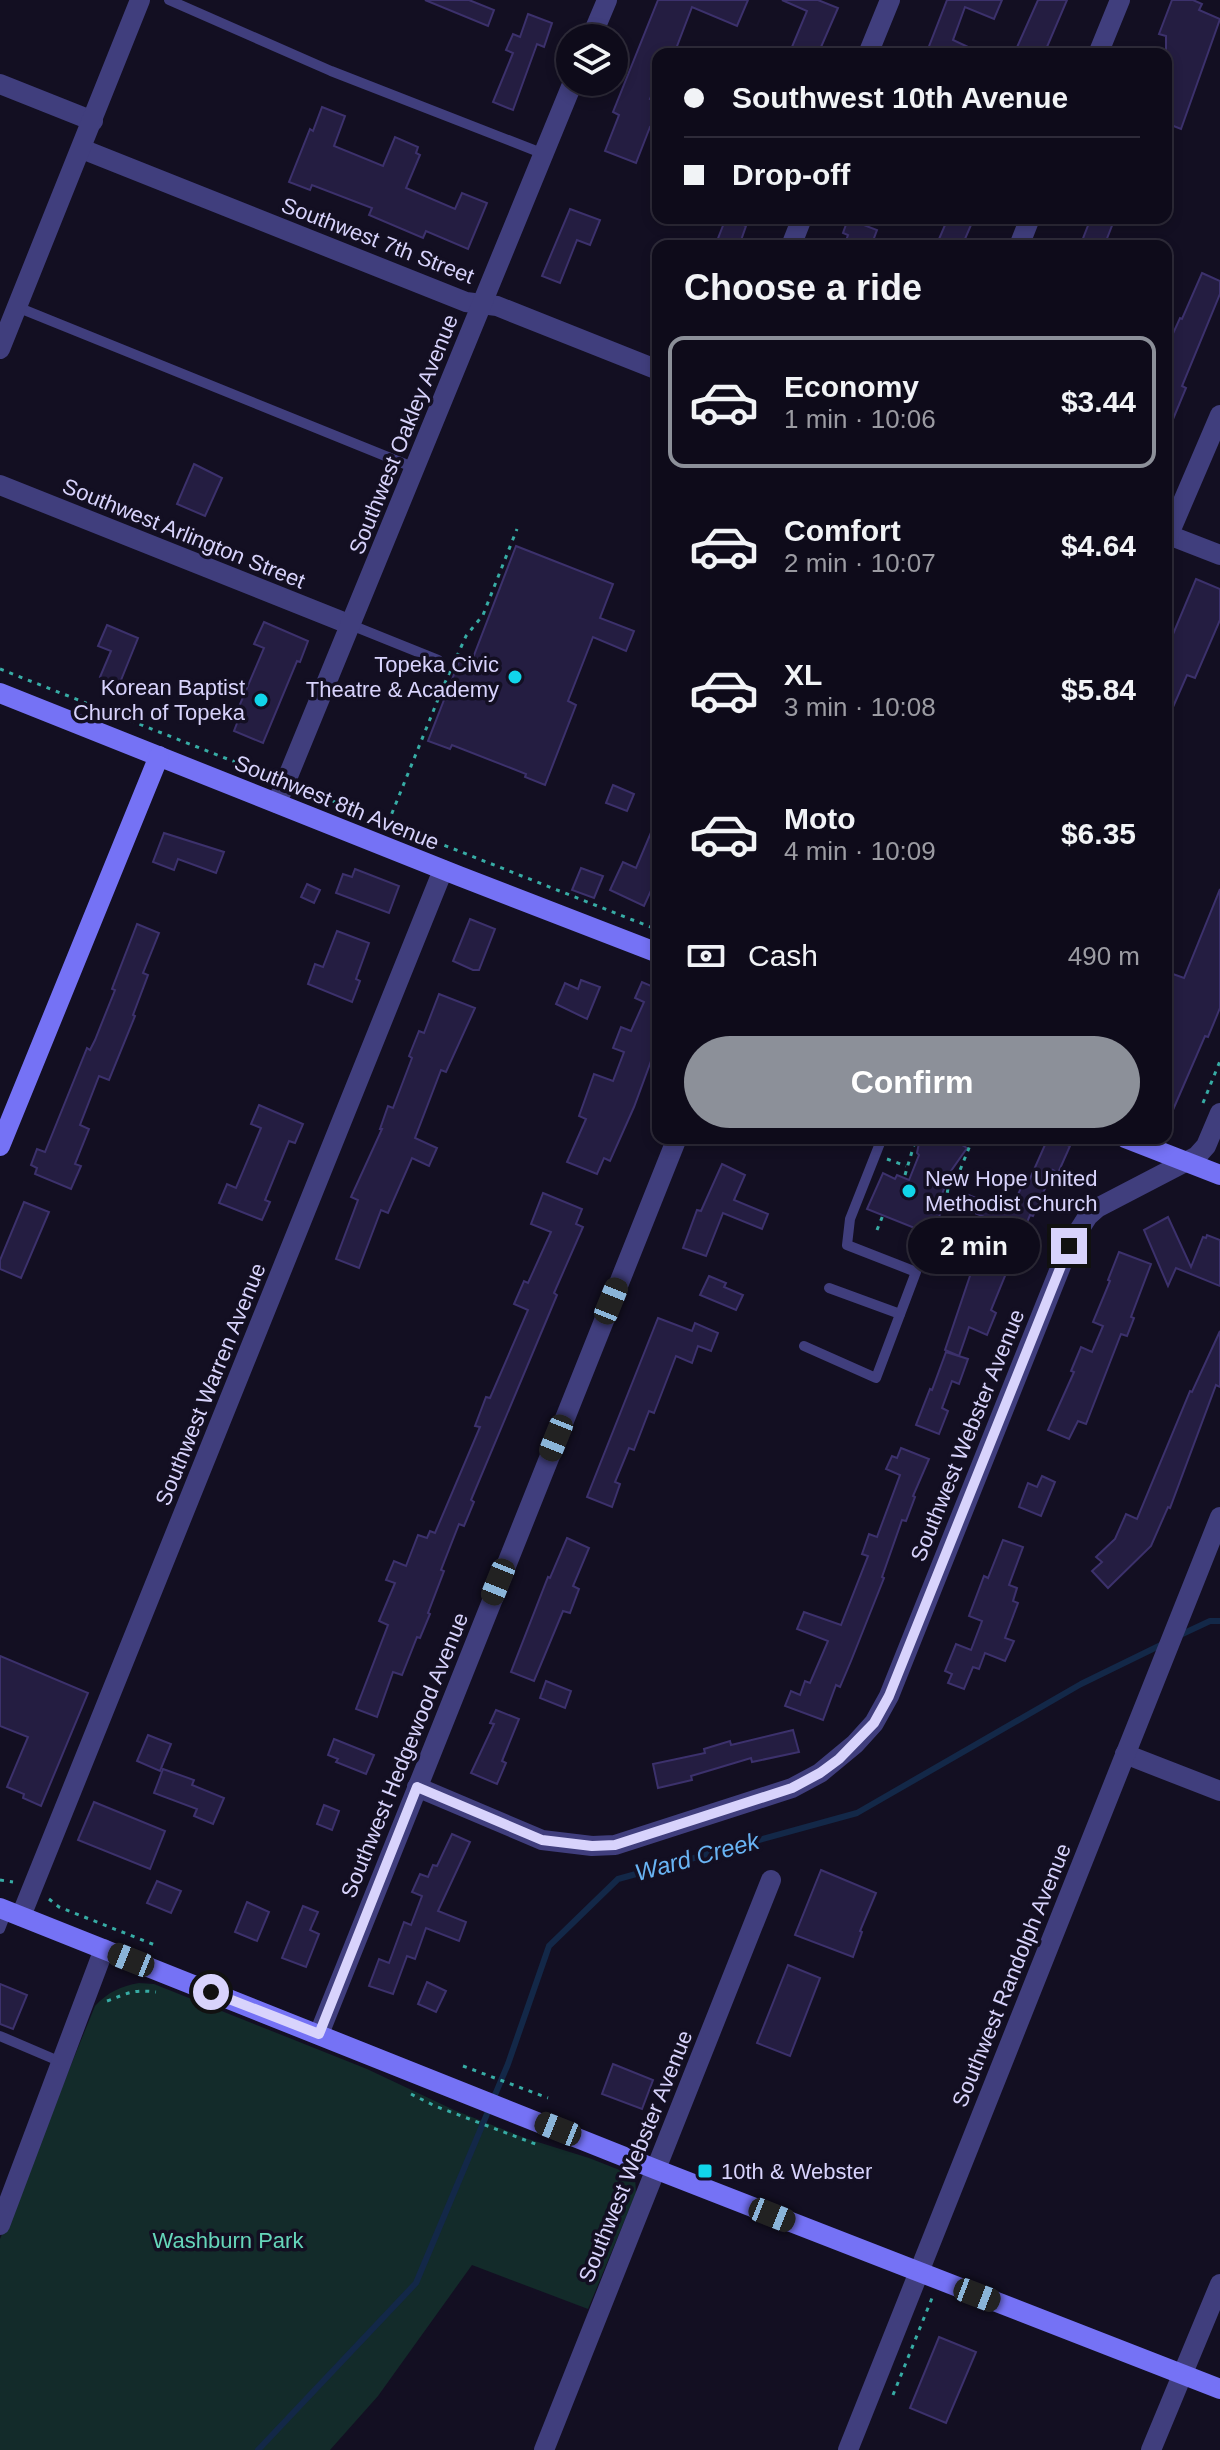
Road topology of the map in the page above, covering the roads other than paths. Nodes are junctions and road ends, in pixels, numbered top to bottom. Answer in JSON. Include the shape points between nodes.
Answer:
{"nodes":[{"id":1,"x":140,"y":0,"type":"edge"},
{"id":2,"x":169,"y":0,"type":"edge"},
{"id":3,"x":607,"y":0,"type":"edge"},
{"id":4,"x":890,"y":0,"type":"edge"},
{"id":5,"x":1120,"y":0,"type":"edge"},
{"id":6,"x":597,"y":24,"type":"edge"},
{"id":7,"x":870,"y":48,"type":"edge"},
{"id":8,"x":1100,"y":48,"type":"edge"},
{"id":9,"x":0,"y":84,"type":"edge"},
{"id":10,"x":567,"y":96,"type":"edge"},
{"id":11,"x":93,"y":121,"type":"junction"},
{"id":12,"x":82,"y":149,"type":"junction"},
{"id":13,"x":544,"y":154,"type":"junction"},
{"id":14,"x":482,"y":304,"type":"junction"},
{"id":15,"x":17,"y":307,"type":"junction"},
{"id":16,"x":0,"y":349,"type":"edge"},
{"id":17,"x":652,"y":368,"type":"edge"},
{"id":18,"x":1220,"y":415,"type":"edge"},
{"id":19,"x":415,"y":468,"type":"junction"},
{"id":20,"x":0,"y":485,"type":"edge"},
{"id":21,"x":1172,"y":525,"type":"edge"},
{"id":22,"x":1172,"y":539,"type":"edge"},
{"id":23,"x":1220,"y":555,"type":"edge"},
{"id":24,"x":351,"y":625,"type":"junction"},
{"id":25,"x":438,"y":660,"type":"dead end"},
{"id":26,"x":0,"y":693,"type":"edge"},
{"id":27,"x":159,"y":756,"type":"junction"},
{"id":28,"x":277,"y":803,"type":"junction"},
{"id":29,"x":443,"y":870,"type":"junction"},
{"id":30,"x":652,"y":946,"type":"edge"},
{"id":31,"x":1220,"y":1113,"type":"edge"},
{"id":32,"x":675,"y":1144,"type":"edge"},
{"id":33,"x":880,"y":1144,"type":"edge"},
{"id":34,"x":1140,"y":1144,"type":"edge"},
{"id":35,"x":0,"y":1146,"type":"edge"},
{"id":36,"x":1186,"y":1162,"type":"junction"},
{"id":37,"x":1220,"y":1175,"type":"edge"},
{"id":38,"x":829,"y":1288,"type":"dead end"},
{"id":39,"x":900,"y":1314,"type":"junction"},
{"id":40,"x":804,"y":1346,"type":"dead end"},
{"id":41,"x":1220,"y":1517,"type":"edge"},
{"id":42,"x":1125,"y":1754,"type":"junction"},
{"id":43,"x":417,"y":1787,"type":"junction"},
{"id":44,"x":1220,"y":1791,"type":"edge"},
{"id":45,"x":771,"y":1880,"type":"dead end"},
{"id":46,"x":7,"y":1916,"type":"edge"},
{"id":47,"x":104,"y":1949,"type":"junction"},
{"id":48,"x":319,"y":2034,"type":"junction"},
{"id":49,"x":0,"y":2036,"type":"edge"},
{"id":50,"x":61,"y":2062,"type":"junction"},
{"id":51,"x":655,"y":2169,"type":"junction"},
{"id":52,"x":0,"y":2225,"type":"edge"},
{"id":53,"x":918,"y":2272,"type":"junction"},
{"id":54,"x":1220,"y":2284,"type":"edge"},
{"id":55,"x":1183,"y":2375,"type":"junction"},
{"id":56,"x":1220,"y":2389,"type":"edge"},
{"id":57,"x":544,"y":2450,"type":"edge"},
{"id":58,"x":848,"y":2450,"type":"edge"},
{"id":59,"x":1151,"y":2450,"type":"edge"}],
"edges":[{"from":1,"to":11,"type":"street"},
{"from":2,"to":13,"type":"lane","via":[[331,71]]},
{"from":3,"to":6,"type":"street"},
{"from":4,"to":7,"type":"street"},
{"from":5,"to":8,"type":"street"},
{"from":9,"to":11,"type":"street"},
{"from":10,"to":13,"type":"street","name":"Southwest Oakley Avenue"},
{"from":11,"to":12,"type":"street"},
{"from":12,"to":14,"type":"street","name":"Southwest 7th Street"},
{"from":12,"to":15,"type":"street"},
{"from":13,"to":14,"type":"street","name":"Southwest Oakley Avenue"},
{"from":14,"to":17,"type":"street","name":"Southwest 7th Street"},
{"from":14,"to":19,"type":"street","name":"Southwest Oakley Avenue"},
{"from":15,"to":16,"type":"street"},
{"from":15,"to":19,"type":"lane"},
{"from":18,"to":21,"type":"street"},
{"from":19,"to":24,"type":"street","name":"Southwest Oakley Avenue"},
{"from":20,"to":24,"type":"street","name":"Southwest Arlington Street"},
{"from":22,"to":23,"type":"street"},
{"from":24,"to":25,"type":"lane"},
{"from":24,"to":28,"type":"street","name":"Southwest Oakley Avenue"},
{"from":26,"to":27,"type":"main road","name":"Southwest 8th Avenue"},
{"from":27,"to":28,"type":"main road","name":"Southwest 8th Avenue"},
{"from":27,"to":35,"type":"main road"},
{"from":28,"to":29,"type":"main road","name":"Southwest 8th Avenue"},
{"from":29,"to":30,"type":"main road","name":"Southwest 8th Avenue"},
{"from":29,"to":46,"type":"street","name":"Southwest Warren Avenue"},
{"from":31,"to":36,"type":"street","name":"Southwest Webster Avenue","via":[[1206,1146]]},
{"from":32,"to":43,"type":"street","name":"Southwest Hedgewood Avenue"},
{"from":33,"to":39,"type":"lane","via":[[850,1219],[847,1245],[916,1272]]},
{"from":34,"to":36,"type":"main road"},
{"from":36,"to":37,"type":"main road"},
{"from":36,"to":43,"type":"street","name":"Southwest Webster Avenue","via":[[1097,1208],[1080,1226],[889,1696],[874,1723],[820,1773],[792,1788],[615,1845],[592,1846],[542,1840]]},
{"from":38,"to":39,"type":"lane"},
{"from":39,"to":40,"type":"lane","via":[[876,1378]]},
{"from":41,"to":42,"type":"street","name":"Southwest Randolph Avenue"},
{"from":42,"to":44,"type":"street"},
{"from":42,"to":53,"type":"street","name":"Southwest Randolph Avenue"},
{"from":43,"to":48,"type":"street","name":"Southwest Hedgewood Avenue"},
{"from":45,"to":51,"type":"street","name":"Southwest Webster Avenue"},
{"from":46,"to":47,"type":"main road"},
{"from":47,"to":48,"type":"main road"},
{"from":47,"to":50,"type":"street"},
{"from":48,"to":51,"type":"main road"},
{"from":49,"to":50,"type":"lane"},
{"from":50,"to":52,"type":"street"},
{"from":51,"to":53,"type":"main road"},
{"from":51,"to":57,"type":"street","name":"Southwest Webster Avenue"},
{"from":53,"to":55,"type":"main road"},
{"from":53,"to":58,"type":"street","name":"Southwest Randolph Avenue"},
{"from":54,"to":55,"type":"street"},
{"from":55,"to":56,"type":"main road"},
{"from":55,"to":59,"type":"street"}]}
